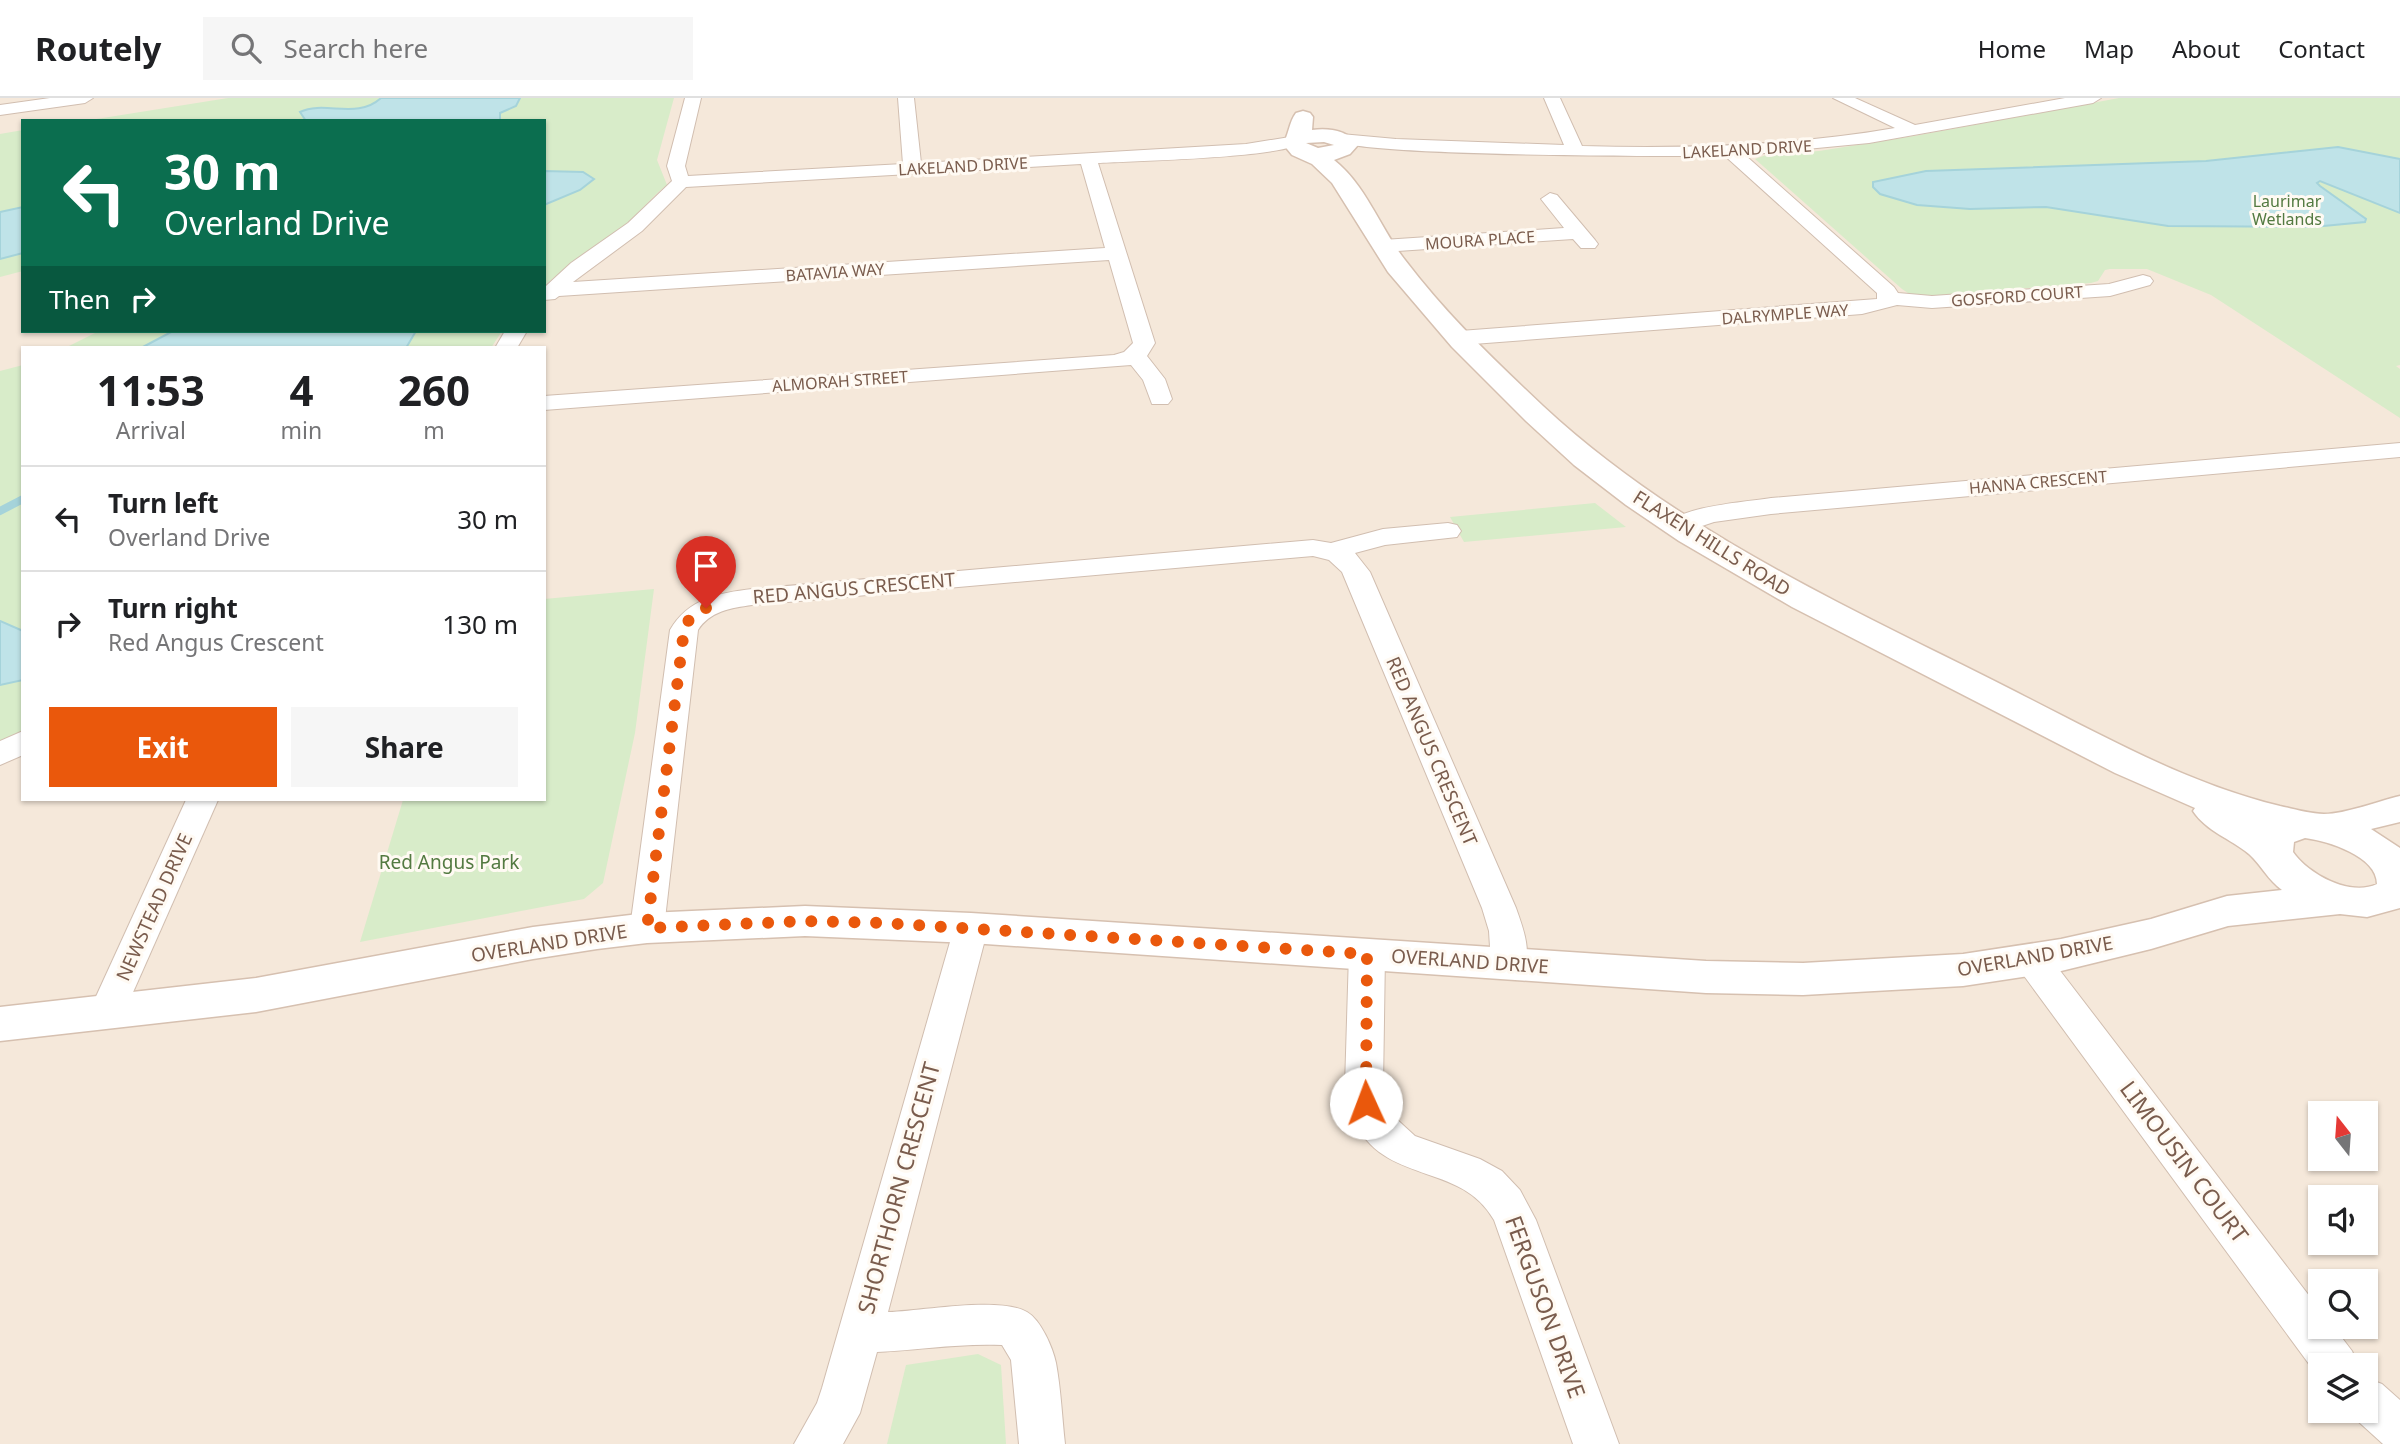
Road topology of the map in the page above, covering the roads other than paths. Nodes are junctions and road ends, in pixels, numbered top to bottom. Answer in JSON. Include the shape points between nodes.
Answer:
{"nodes":[{"id":1,"x":57,"y":98,"type":"edge"},
{"id":2,"x":85,"y":98,"type":"edge"},
{"id":3,"x":693,"y":98,"type":"edge"},
{"id":4,"x":906,"y":98,"type":"edge"},
{"id":5,"x":1292,"y":98,"type":"edge"},
{"id":6,"x":1552,"y":98,"type":"edge"},
{"id":7,"x":1841,"y":98,"type":"edge"},
{"id":8,"x":2093,"y":98,"type":"edge"},
{"id":9,"x":0,"y":109,"type":"edge"},
{"id":10,"x":1303,"y":117,"type":"junction"},
{"id":11,"x":1915,"y":131,"type":"junction"},
{"id":12,"x":1300,"y":146,"type":"junction"},
{"id":13,"x":1341,"y":150,"type":"junction"},
{"id":14,"x":1575,"y":150,"type":"junction"},
{"id":15,"x":1731,"y":152,"type":"junction"},
{"id":16,"x":1088,"y":158,"type":"junction"},
{"id":17,"x":913,"y":169,"type":"junction"},
{"id":18,"x":681,"y":183,"type":"junction"},
{"id":19,"x":1550,"y":199,"type":"dead end"},
{"id":20,"x":1383,"y":246,"type":"junction"},
{"id":21,"x":1117,"y":253,"type":"junction"},
{"id":22,"x":2143,"y":281,"type":"dead end"},
{"id":23,"x":549,"y":294,"type":"edge"},
{"id":24,"x":1889,"y":298,"type":"junction"},
{"id":25,"x":1460,"y":338,"type":"junction"},
{"id":26,"x":1135,"y":356,"type":"junction"},
{"id":27,"x":1160,"y":399,"type":"dead end"},
{"id":28,"x":546,"y":403,"type":"edge"},
{"id":29,"x":2400,"y":450,"type":"edge"},
{"id":30,"x":1678,"y":526,"type":"junction"},
{"id":31,"x":1448,"y":531,"type":"dead end"},
{"id":32,"x":1334,"y":551,"type":"junction"},
{"id":33,"x":21,"y":742,"type":"edge"},
{"id":34,"x":0,"y":755,"type":"edge"},
{"id":35,"x":2180,"y":788,"type":"junction"},
{"id":36,"x":201,"y":801,"type":"edge"},
{"id":37,"x":2400,"y":809,"type":"edge"},
{"id":38,"x":2315,"y":826,"type":"junction"},
{"id":39,"x":2273,"y":856,"type":"junction"},
{"id":40,"x":2396,"y":858,"type":"edge"},
{"id":41,"x":2368,"y":904,"type":"edge"},
{"id":42,"x":2227,"y":911,"type":"junction"},
{"id":43,"x":647,"y":928,"type":"junction"},
{"id":44,"x":971,"y":928,"type":"junction"},
{"id":45,"x":1367,"y":954,"type":"junction"},
{"id":46,"x":2032,"y":960,"type":"junction"},
{"id":47,"x":1509,"y":963,"type":"junction"},
{"id":48,"x":106,"y":1014,"type":"junction"},
{"id":49,"x":0,"y":1024,"type":"edge"},
{"id":50,"x":860,"y":1333,"type":"junction"},
{"id":51,"x":2327,"y":1353,"type":"edge"},
{"id":52,"x":2378,"y":1410,"type":"edge"},
{"id":53,"x":2400,"y":1429,"type":"edge"},
{"id":54,"x":817,"y":1444,"type":"edge"},
{"id":55,"x":1042,"y":1444,"type":"edge"},
{"id":56,"x":1596,"y":1444,"type":"edge"}],
"edges":[{"from":1,"to":9,"type":"street"},
{"from":2,"to":9,"type":"street"},
{"from":3,"to":18,"type":"street","via":[[676,166]]},
{"from":4,"to":17,"type":"street"},
{"from":5,"to":10,"type":"street","name":"FLAXEN HILLS ROAD"},
{"from":6,"to":14,"type":"street"},
{"from":7,"to":11,"type":"street"},
{"from":8,"to":11,"type":"street","name":"LAKELAND DRIVE"},
{"from":10,"to":12,"type":"street"},
{"from":10,"to":13,"type":"street","name":"FLAXEN HILLS ROAD"},
{"from":11,"to":15,"type":"street","name":"LAKELAND DRIVE"},
{"from":12,"to":13,"type":"street","name":"FLAXEN HILLS ROAD","via":[[1321,159]]},
{"from":12,"to":13,"type":"street","via":[[1319,135]]},
{"from":12,"to":16,"type":"street","name":"LAKELAND DRIVE"},
{"from":13,"to":14,"type":"street","name":"LAKELAND DRIVE","via":[[1396,144]]},
{"from":13,"to":20,"type":"street","name":"FLAXEN HILLS ROAD"},
{"from":14,"to":15,"type":"street","name":"LAKELAND DRIVE"},
{"from":15,"to":24,"type":"street"},
{"from":16,"to":17,"type":"street","name":"LAKELAND DRIVE"},
{"from":16,"to":21,"type":"street"},
{"from":17,"to":18,"type":"street","name":"LAKELAND DRIVE"},
{"from":18,"to":23,"type":"street","via":[[635,227]]},
{"from":19,"to":20,"type":"street","name":"MOURA PLACE","via":[[1584,241]]},
{"from":20,"to":25,"type":"street","name":"FLAXEN HILLS ROAD","via":[[1421,297]]},
{"from":21,"to":23,"type":"street","name":"BATAVIA WAY"},
{"from":21,"to":26,"type":"street","via":[[1144,343]]},
{"from":22,"to":24,"type":"street","name":"GOSFORD COURT","via":[[2110,290],[1932,302]]},
{"from":24,"to":25,"type":"street","name":"DALRYMPLE WAY","via":[[1880,306],[1862,308]]},
{"from":25,"to":30,"type":"street","name":"FLAXEN HILLS ROAD","via":[[1566,443]]},
{"from":26,"to":27,"type":"street","via":[[1154,379]]},
{"from":26,"to":28,"type":"street","name":"ALMORAH STREET"},
{"from":29,"to":30,"type":"street","name":"HANNA CRESCENT","via":[[1771,506],[1709,515]]},
{"from":30,"to":35,"type":"street","name":"FLAXEN HILLS ROAD","via":[[1811,603]]},
{"from":31,"to":32,"type":"street","name":"RED ANGUS CRESCENT","via":[[1383,537]]},
{"from":32,"to":43,"type":"street","name":"RED ANGUS CRESCENT","via":[[1291,549],[766,596],[706,608],[688,621],[684,630]]},
{"from":32,"to":47,"type":"street","name":"RED ANGUS CRESCENT","via":[[1350,561],[1356,572],[1499,908],[1507,931]]},
{"from":33,"to":34,"type":"street"},
{"from":35,"to":38,"type":"street","name":"FLAXEN HILLS ROAD","via":[[2255,813]]},
{"from":35,"to":39,"type":"street","name":"FLAXEN HILLS ROAD"},
{"from":36,"to":48,"type":"street","name":"NEWSTEAD DRIVE"},
{"from":37,"to":38,"type":"street","via":[[2363,821]]},
{"from":38,"to":39,"type":"street","name":"OVERLAND DRIVE","via":[[2276,833],[2271,842]]},
{"from":38,"to":40,"type":"street","name":"FLAXEN HILLS ROAD","via":[[2362,840]]},
{"from":39,"to":41,"type":"street","name":"FLAXEN HILLS ROAD","via":[[2301,884]]},
{"from":39,"to":42,"type":"street","name":"OVERLAND DRIVE","via":[[2260,887]]},
{"from":40,"to":41,"type":"street","name":"OVERLAND DRIVE","via":[[2399,882],[2394,892]]},
{"from":41,"to":42,"type":"street","name":"OVERLAND DRIVE"},
{"from":42,"to":46,"type":"street","name":"OVERLAND DRIVE","via":[[2151,934]]},
{"from":43,"to":44,"type":"street","name":"OVERLAND DRIVE","via":[[805,921]]},
{"from":43,"to":48,"type":"street","name":"OVERLAND DRIVE","via":[[533,943],[256,995]]},
{"from":44,"to":45,"type":"street","name":"OVERLAND DRIVE"},
{"from":44,"to":50,"type":"street","name":"SHORTHORN CRESCENT"},
{"from":45,"to":47,"type":"street","name":"OVERLAND DRIVE"},
{"from":45,"to":56,"type":"street","name":"FERGUSON DRIVE","via":[[1366,1103],[1380,1130],[1402,1148],[1483,1179],[1503,1196]]},
{"from":46,"to":47,"type":"street","name":"OVERLAND DRIVE","via":[[1963,970],[1803,979]]},
{"from":46,"to":51,"type":"street","name":"LIMOUSIN COURT"},
{"from":48,"to":49,"type":"street","name":"OVERLAND DRIVE"},
{"from":50,"to":54,"type":"street","name":"SHORTHORN CRESCENT","via":[[838,1413]]},
{"from":50,"to":55,"type":"street","via":[[973,1324],[1011,1326],[1021,1334],[1033,1360]]},
{"from":52,"to":53,"type":"street"}]}
